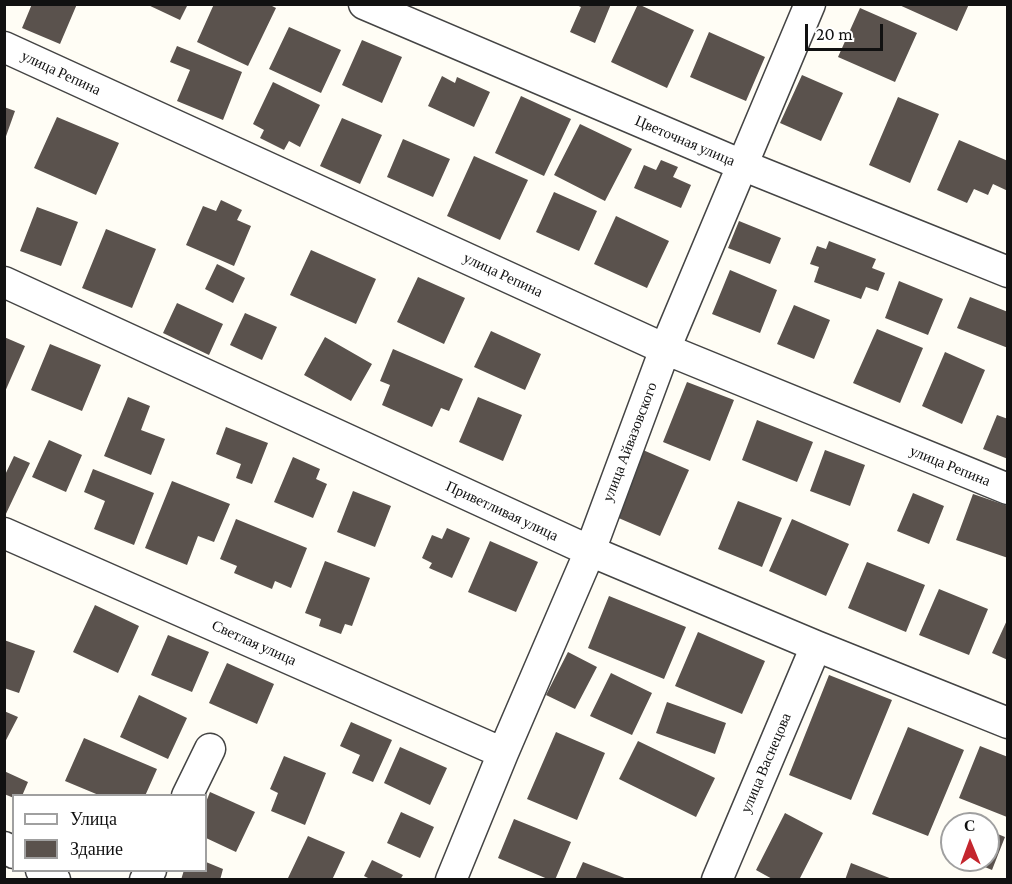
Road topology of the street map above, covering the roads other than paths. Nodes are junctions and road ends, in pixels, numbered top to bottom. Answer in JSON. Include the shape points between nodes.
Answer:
{"nodes":[{"id":1,"x":364,"y":4,"type":"edge"},
{"id":2,"x":810,"y":4,"type":"edge"},
{"id":3,"x":4,"y":47,"type":"edge"},
{"id":4,"x":742,"y":165,"type":"junction"},
{"id":5,"x":1006,"y":267,"type":"edge"},
{"id":6,"x":4,"y":282,"type":"edge"},
{"id":7,"x":665,"y":349,"type":"junction"},
{"id":8,"x":1008,"y":489,"type":"edge"},
{"id":9,"x":4,"y":533,"type":"edge"},
{"id":10,"x":590,"y":551,"type":"junction"},
{"id":11,"x":816,"y":646,"type":"junction"},
{"id":12,"x":1008,"y":723,"type":"edge"},
{"id":13,"x":210,"y":749,"type":"dead end"},
{"id":14,"x":503,"y":753,"type":"junction"},
{"id":15,"x":188,"y":794,"type":"edge"},
{"id":16,"x":451,"y":879,"type":"edge"},
{"id":17,"x":717,"y":879,"type":"edge"}],
"edges":[{"from":1,"to":4,"type":"street","name":"Цветочная улица"},
{"from":2,"to":4,"type":"street","name":"улица Айвазовского"},
{"from":3,"to":7,"type":"street","name":"улица Репина"},
{"from":4,"to":5,"type":"street","name":"Цветочная улица"},
{"from":4,"to":7,"type":"street","name":"улица Айвазовского"},
{"from":6,"to":10,"type":"street","name":"Приветливая улица"},
{"from":7,"to":8,"type":"street","name":"улица Репина"},
{"from":7,"to":10,"type":"street","name":"улица Айвазовского"},
{"from":9,"to":14,"type":"street","name":"Светлая улица"},
{"from":10,"to":11,"type":"street","name":"Приветливая улица"},
{"from":10,"to":14,"type":"street","name":"улица Айвазовского"},
{"from":11,"to":12,"type":"street","name":"Приветливая улица"},
{"from":11,"to":17,"type":"street","name":"улица Васнецова"},
{"from":13,"to":15,"type":"street"},
{"from":14,"to":16,"type":"street","name":"улица Айвазовского"}]}
